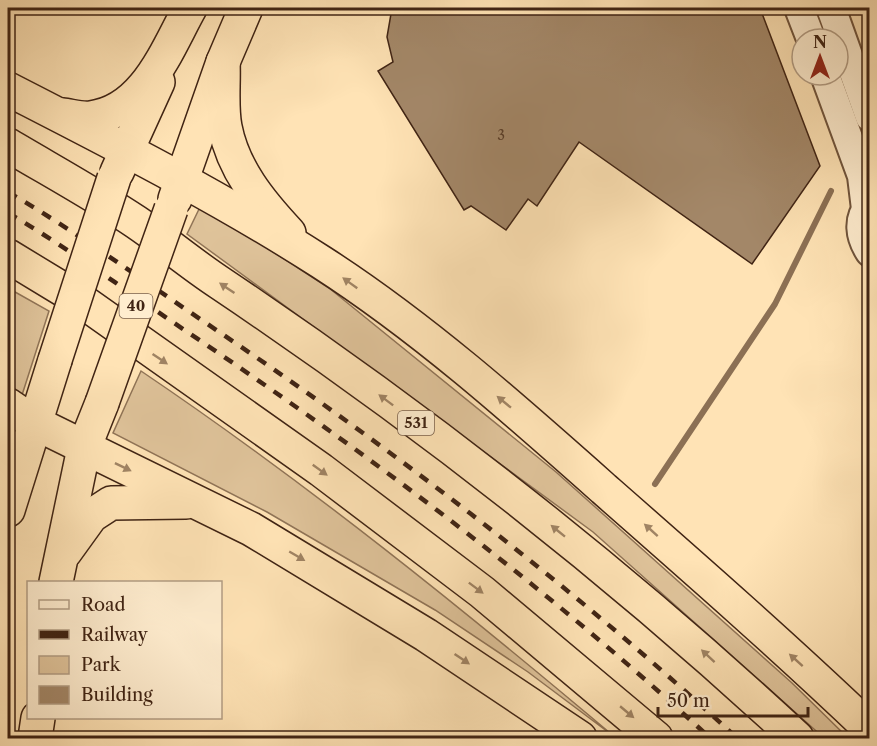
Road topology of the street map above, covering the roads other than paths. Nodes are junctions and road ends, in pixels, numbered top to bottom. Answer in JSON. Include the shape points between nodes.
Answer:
{"nodes":[{"id":1,"x":192,"y":8,"type":"edge"},
{"id":2,"x":246,"y":8,"type":"edge"},
{"id":3,"x":799,"y":8,"type":"edge"},
{"id":4,"x":831,"y":8,"type":"edge"},
{"id":5,"x":806,"y":27,"type":"edge"},
{"id":6,"x":223,"y":62,"type":"junction"},
{"id":7,"x":829,"y":87,"type":"edge"},
{"id":8,"x":8,"y":88,"type":"edge"},
{"id":9,"x":58,"y":115,"type":"junction"},
{"id":10,"x":870,"y":117,"type":"edge"},
{"id":11,"x":8,"y":145,"type":"edge"},
{"id":12,"x":120,"y":164,"type":"junction"},
{"id":13,"x":177,"y":195,"type":"junction"},
{"id":14,"x":868,"y":207,"type":"edge"},
{"id":15,"x":870,"y":252,"type":"edge"},
{"id":16,"x":8,"y":256,"type":"edge"},
{"id":17,"x":321,"y":262,"type":"junction"},
{"id":18,"x":20,"y":414,"type":"edge"},
{"id":19,"x":84,"y":448,"type":"junction"},
{"id":20,"x":195,"y":502,"type":"junction"},
{"id":21,"x":8,"y":507,"type":"edge"},
{"id":22,"x":57,"y":572,"type":"edge"},
{"id":23,"x":38,"y":719,"type":"edge"},
{"id":24,"x":870,"y":729,"type":"edge"},
{"id":25,"x":36,"y":738,"type":"edge"},
{"id":26,"x":580,"y":738,"type":"edge"},
{"id":27,"x":656,"y":738,"type":"edge"},
{"id":28,"x":797,"y":738,"type":"edge"}],
"edges":[{"from":1,"to":9,"type":"highway","via":[[152,77],[134,99],[113,112],[89,118]]},
{"from":1,"to":12,"type":"highway"},
{"from":2,"to":6,"type":"highway","number":"40"},
{"from":3,"to":5,"type":"street"},
{"from":4,"to":10,"type":"street"},
{"from":6,"to":13,"type":"highway","number":"40"},
{"from":6,"to":17,"type":"highway","via":[[224,125],[233,160],[269,211]]},
{"from":7,"to":14,"type":"street","via":[[862,176]]},
{"from":8,"to":9,"type":"highway"},
{"from":9,"to":12,"type":"highway"},
{"from":28,"to":11,"type":"highway","number":"531","one_way":true,"via":[[631,589],[378,393],[135,222]]},
{"from":12,"to":13,"type":"highway"},
{"from":12,"to":18,"type":"highway","bridge":true,"via":[[55,360]]},
{"from":13,"to":17,"type":"highway"},
{"from":13,"to":19,"type":"highway","number":"40","bridge":true},
{"from":14,"to":15,"type":"street","via":[[861,231]]},
{"from":16,"to":27,"type":"highway","one_way":true,"via":[[82,301],[321,470],[482,592]]},
{"from":24,"to":17,"type":"highway","one_way":true,"via":[[520,415],[404,321]]},
{"from":18,"to":19,"type":"highway"},
{"from":18,"to":21,"type":"highway"},
{"from":19,"to":20,"type":"highway","one_way":true},
{"from":19,"to":22,"type":"highway","number":"40"},
{"from":20,"to":22,"type":"highway","via":[[111,503],[91,516]]},
{"from":20,"to":26,"type":"highway","one_way":true,"via":[[353,589]]},
{"from":23,"to":25,"type":"highway"}]}
